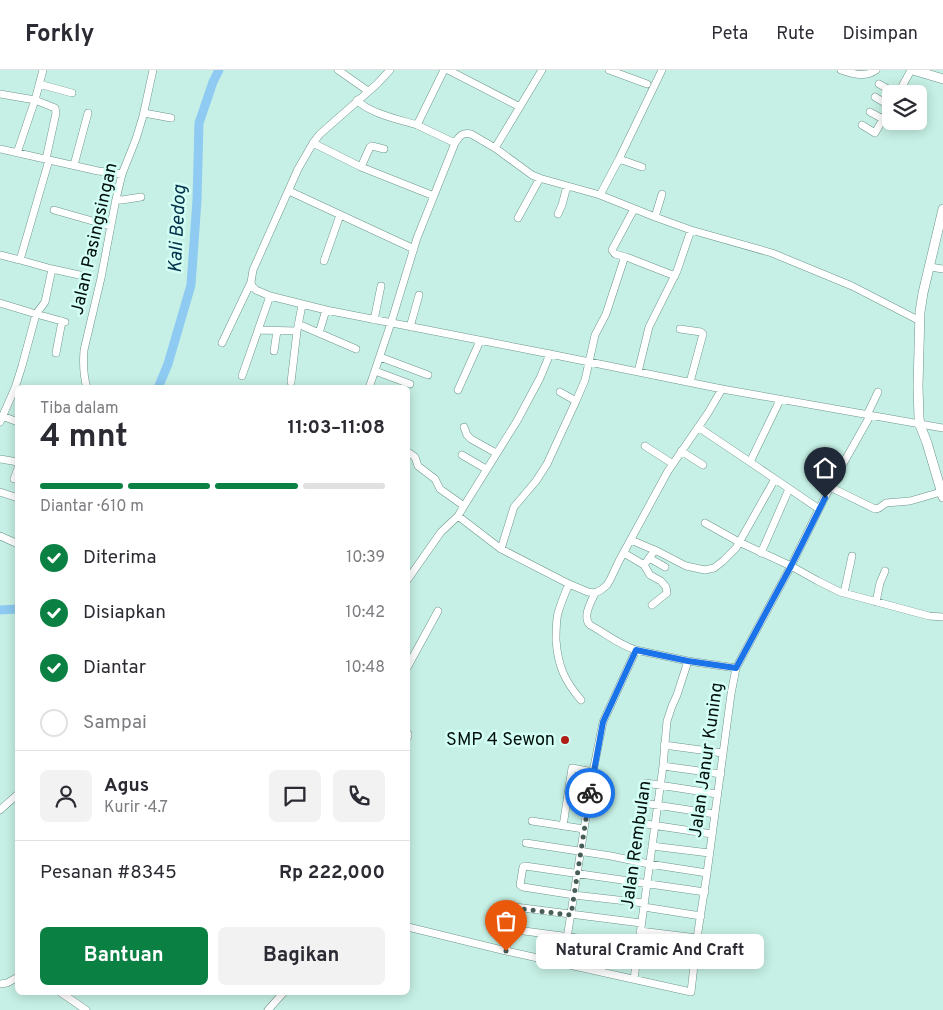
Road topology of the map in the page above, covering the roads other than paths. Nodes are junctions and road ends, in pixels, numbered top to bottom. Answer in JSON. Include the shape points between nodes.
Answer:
{"nodes":[{"id":1,"x":43,"y":70,"type":"edge"},
{"id":2,"x":154,"y":70,"type":"edge"},
{"id":3,"x":338,"y":70,"type":"edge"},
{"id":4,"x":390,"y":70,"type":"edge"},
{"id":5,"x":444,"y":70,"type":"edge"},
{"id":6,"x":448,"y":70,"type":"edge"},
{"id":7,"x":542,"y":70,"type":"edge"},
{"id":8,"x":609,"y":70,"type":"edge"},
{"id":9,"x":662,"y":70,"type":"edge"},
{"id":10,"x":841,"y":70,"type":"edge"},
{"id":11,"x":876,"y":70,"type":"edge"},
{"id":12,"x":912,"y":70,"type":"edge"},
{"id":13,"x":943,"y":79,"type":"edge"},
{"id":14,"x":39,"y":84,"type":"junction"},
{"id":15,"x":648,"y":84,"type":"dead end"},
{"id":16,"x":879,"y":84,"type":"dead end"},
{"id":17,"x":903,"y":85,"type":"edge"},
{"id":18,"x":882,"y":86,"type":"edge"},
{"id":19,"x":368,"y":91,"type":"junction"},
{"id":20,"x":72,"y":93,"type":"dead end"},
{"id":21,"x":0,"y":94,"type":"edge"},
{"id":22,"x":874,"y":97,"type":"dead end"},
{"id":23,"x":35,"y":100,"type":"junction"},
{"id":24,"x":357,"y":100,"type":"junction"},
{"id":25,"x":882,"y":101,"type":"edge"},
{"id":26,"x":520,"y":107,"type":"junction"},
{"id":27,"x":870,"y":112,"type":"dead end"},
{"id":28,"x":88,"y":113,"type":"dead end"},
{"id":29,"x":144,"y":113,"type":"junction"},
{"id":30,"x":170,"y":118,"type":"dead end"},
{"id":31,"x":882,"y":119,"type":"joint"},
{"id":32,"x":417,"y":125,"type":"junction"},
{"id":33,"x":862,"y":125,"type":"dead end"},
{"id":34,"x":313,"y":143,"type":"junction"},
{"id":35,"x":455,"y":143,"type":"junction"},
{"id":36,"x":0,"y":148,"type":"edge"},
{"id":37,"x":495,"y":148,"type":"junction"},
{"id":38,"x":384,"y":149,"type":"dead end"},
{"id":39,"x":17,"y":153,"type":"junction"},
{"id":40,"x":48,"y":159,"type":"junction"},
{"id":41,"x":619,"y":159,"type":"junction"},
{"id":42,"x":74,"y":165,"type":"junction"},
{"id":43,"x":361,"y":167,"type":"junction"},
{"id":44,"x":642,"y":167,"type":"dead end"},
{"id":45,"x":118,"y":174,"type":"junction"},
{"id":46,"x":540,"y":178,"type":"junction"},
{"id":47,"x":567,"y":186,"type":"junction"},
{"id":48,"x":289,"y":191,"type":"junction"},
{"id":49,"x":662,"y":194,"type":"dead end"},
{"id":50,"x":600,"y":195,"type":"junction"},
{"id":51,"x":434,"y":196,"type":"junction"},
{"id":52,"x":141,"y":197,"type":"dead end"},
{"id":53,"x":116,"y":199,"type":"junction"},
{"id":54,"x":634,"y":209,"type":"junction"},
{"id":55,"x":943,"y":209,"type":"edge"},
{"id":56,"x":54,"y":210,"type":"dead end"},
{"id":57,"x":558,"y":214,"type":"dead end"},
{"id":58,"x":340,"y":215,"type":"junction"},
{"id":59,"x":654,"y":217,"type":"junction"},
{"id":60,"x":518,"y":218,"type":"dead end"},
{"id":61,"x":105,"y":225,"type":"junction"},
{"id":62,"x":691,"y":230,"type":"junction"},
{"id":63,"x":940,"y":237,"type":"edge"},
{"id":64,"x":414,"y":249,"type":"junction"},
{"id":65,"x":0,"y":255,"type":"edge"},
{"id":66,"x":626,"y":257,"type":"junction"},
{"id":67,"x":20,"y":260,"type":"junction"},
{"id":68,"x":324,"y":261,"type":"dead end"},
{"id":69,"x":930,"y":267,"type":"junction"},
{"id":70,"x":943,"y":268,"type":"edge"},
{"id":71,"x":52,"y":269,"type":"junction"},
{"id":72,"x":84,"y":276,"type":"dead end"},
{"id":73,"x":675,"y":276,"type":"junction"},
{"id":74,"x":251,"y":282,"type":"junction"},
{"id":75,"x":381,"y":286,"type":"dead end"},
{"id":76,"x":270,"y":296,"type":"junction"},
{"id":77,"x":419,"y":296,"type":"dead end"},
{"id":78,"x":0,"y":303,"type":"edge"},
{"id":79,"x":302,"y":305,"type":"junction"},
{"id":80,"x":326,"y":310,"type":"junction"},
{"id":81,"x":36,"y":314,"type":"junction"},
{"id":82,"x":374,"y":320,"type":"junction"},
{"id":83,"x":920,"y":321,"type":"junction"},
{"id":84,"x":391,"y":323,"type":"junction"},
{"id":85,"x":410,"y":327,"type":"junction"},
{"id":86,"x":297,"y":328,"type":"junction"},
{"id":87,"x":680,"y":329,"type":"dead end"},
{"id":88,"x":258,"y":330,"type":"junction"},
{"id":89,"x":277,"y":331,"type":"junction"},
{"id":90,"x":319,"y":333,"type":"junction"},
{"id":91,"x":480,"y":341,"type":"junction"},
{"id":92,"x":222,"y":343,"type":"dead end"},
{"id":93,"x":356,"y":349,"type":"dead end"},
{"id":94,"x":274,"y":351,"type":"dead end"},
{"id":95,"x":56,"y":353,"type":"dead end"},
{"id":96,"x":550,"y":354,"type":"junction"},
{"id":97,"x":380,"y":357,"type":"junction"},
{"id":98,"x":589,"y":362,"type":"junction"},
{"id":99,"x":375,"y":371,"type":"junction"},
{"id":100,"x":638,"y":372,"type":"junction"},
{"id":101,"x":428,"y":375,"type":"dead end"},
{"id":102,"x":242,"y":376,"type":"dead end"},
{"id":103,"x":291,"y":382,"type":"dead end"},
{"id":104,"x":690,"y":382,"type":"junction"},
{"id":105,"x":410,"y":384,"type":"dead end"},
{"id":106,"x":15,"y":385,"type":"edge"},
{"id":107,"x":15,"y":385,"type":"edge"},
{"id":108,"x":86,"y":385,"type":"edge"},
{"id":109,"x":370,"y":385,"type":"edge"},
{"id":110,"x":722,"y":389,"type":"junction"},
{"id":111,"x":458,"y":390,"type":"dead end"},
{"id":112,"x":560,"y":392,"type":"dead end"},
{"id":113,"x":878,"y":392,"type":"dead end"},
{"id":114,"x":780,"y":400,"type":"junction"},
{"id":115,"x":576,"y":401,"type":"junction"},
{"id":116,"x":869,"y":415,"type":"junction"},
{"id":117,"x":1,"y":419,"type":"edge"},
{"id":118,"x":15,"y":421,"type":"edge"},
{"id":119,"x":920,"y":425,"type":"junction"},
{"id":120,"x":464,"y":427,"type":"dead end"},
{"id":121,"x":698,"y":427,"type":"junction"},
{"id":122,"x":943,"y":428,"type":"edge"},
{"id":123,"x":645,"y":446,"type":"dead end"},
{"id":124,"x":682,"y":451,"type":"junction"},
{"id":125,"x":496,"y":452,"type":"junction"},
{"id":126,"x":410,"y":453,"type":"edge"},
{"id":127,"x":462,"y":455,"type":"dead end"},
{"id":128,"x":0,"y":459,"type":"edge"},
{"id":129,"x":15,"y":462,"type":"edge"},
{"id":130,"x":750,"y":462,"type":"junction"},
{"id":131,"x":672,"y":464,"type":"junction"},
{"id":132,"x":703,"y":465,"type":"dead end"},
{"id":133,"x":486,"y":470,"type":"junction"},
{"id":134,"x":775,"y":479,"type":"junction"},
{"id":135,"x":830,"y":487,"type":"junction"},
{"id":136,"x":789,"y":489,"type":"junction"},
{"id":137,"x":0,"y":492,"type":"edge"},
{"id":138,"x":942,"y":495,"type":"edge"},
{"id":139,"x":15,"y":497,"type":"edge"},
{"id":140,"x":464,"y":506,"type":"junction"},
{"id":141,"x":819,"y":509,"type":"junction"},
{"id":142,"x":458,"y":516,"type":"junction"},
{"id":143,"x":705,"y":523,"type":"dead end"},
{"id":144,"x":0,"y":536,"type":"edge"},
{"id":145,"x":631,"y":540,"type":"junction"},
{"id":146,"x":739,"y":542,"type":"junction"},
{"id":147,"x":15,"y":543,"type":"edge"},
{"id":148,"x":501,"y":550,"type":"junction"},
{"id":149,"x":655,"y":550,"type":"junction"},
{"id":150,"x":624,"y":553,"type":"junction"},
{"id":151,"x":761,"y":553,"type":"junction"},
{"id":152,"x":852,"y":556,"type":"dead end"},
{"id":153,"x":649,"y":558,"type":"junction"},
{"id":154,"x":644,"y":565,"type":"junction"},
{"id":155,"x":791,"y":566,"type":"junction"},
{"id":156,"x":664,"y":567,"type":"dead end"},
{"id":157,"x":885,"y":571,"type":"dead end"},
{"id":158,"x":410,"y":576,"type":"edge"},
{"id":159,"x":569,"y":584,"type":"junction"},
{"id":160,"x":595,"y":593,"type":"junction"},
{"id":161,"x":844,"y":593,"type":"junction"},
{"id":162,"x":876,"y":602,"type":"junction"},
{"id":163,"x":652,"y":604,"type":"dead end"},
{"id":164,"x":438,"y":611,"type":"dead end"},
{"id":165,"x":943,"y":617,"type":"edge"},
{"id":166,"x":636,"y":650,"type":"junction"},
{"id":167,"x":688,"y":661,"type":"junction"},
{"id":168,"x":410,"y":662,"type":"edge"},
{"id":169,"x":736,"y":668,"type":"junction"},
{"id":170,"x":581,"y":700,"type":"dead end"},
{"id":171,"x":665,"y":742,"type":"junction"},
{"id":172,"x":723,"y":753,"type":"junction"},
{"id":173,"x":663,"y":766,"type":"junction"},
{"id":174,"x":593,"y":772,"type":"junction"},
{"id":175,"x":721,"y":774,"type":"junction"},
{"id":176,"x":646,"y":783,"type":"dead end"},
{"id":177,"x":660,"y":786,"type":"junction"},
{"id":178,"x":718,"y":794,"type":"junction"},
{"id":179,"x":15,"y":797,"type":"edge"},
{"id":180,"x":643,"y":803,"type":"dead end"},
{"id":181,"x":658,"y":805,"type":"junction"},
{"id":182,"x":0,"y":810,"type":"edge"},
{"id":183,"x":715,"y":814,"type":"junction"},
{"id":184,"x":532,"y":821,"type":"dead end"},
{"id":185,"x":639,"y":823,"type":"dead end"},
{"id":186,"x":564,"y":826,"type":"junction"},
{"id":187,"x":655,"y":826,"type":"junction"},
{"id":188,"x":584,"y":829,"type":"junction"},
{"id":189,"x":712,"y":834,"type":"junction"},
{"id":190,"x":526,"y":843,"type":"dead end"},
{"id":191,"x":652,"y":846,"type":"junction"},
{"id":192,"x":581,"y":852,"type":"junction"},
{"id":193,"x":709,"y":853,"type":"junction"},
{"id":194,"x":650,"y":864,"type":"junction"},
{"id":195,"x":708,"y":873,"type":"junction"},
{"id":196,"x":577,"y":874,"type":"junction"},
{"id":197,"x":647,"y":884,"type":"junction"},
{"id":198,"x":704,"y":892,"type":"junction"},
{"id":199,"x":574,"y":895,"type":"junction"},
{"id":200,"x":644,"y":905,"type":"junction"},
{"id":201,"x":571,"y":915,"type":"junction"},
{"id":202,"x":701,"y":916,"type":"junction"},
{"id":203,"x":410,"y":927,"type":"edge"},
{"id":204,"x":641,"y":927,"type":"junction"},
{"id":205,"x":509,"y":929,"type":"junction"},
{"id":206,"x":567,"y":938,"type":"junction"},
{"id":207,"x":697,"y":938,"type":"junction"},
{"id":208,"x":638,"y":950,"type":"junction"},
{"id":209,"x":506,"y":951,"type":"junction"},
{"id":210,"x":695,"y":961,"type":"junction"},
{"id":211,"x":563,"y":964,"type":"junction"},
{"id":212,"x":15,"y":978,"type":"edge"},
{"id":213,"x":634,"y":979,"type":"junction"},
{"id":214,"x":0,"y":984,"type":"edge"},
{"id":215,"x":64,"y":995,"type":"edge"},
{"id":216,"x":281,"y":995,"type":"edge"},
{"id":217,"x":86,"y":1010,"type":"edge"},
{"id":218,"x":268,"y":1010,"type":"edge"}],
"edges":[{"from":1,"to":14,"type":"street"},
{"from":2,"to":29,"type":"street","name":"Jalan Pasingsingan"},
{"from":3,"to":19,"type":"street"},
{"from":4,"to":19,"type":"street"},
{"from":5,"to":32,"type":"street"},
{"from":6,"to":26,"type":"street"},
{"from":7,"to":26,"type":"street"},
{"from":8,"to":15,"type":"street"},
{"from":9,"to":41,"type":"street"},
{"from":10,"to":11,"type":"street","via":[[857,75]]},
{"from":12,"to":13,"type":"main road"},
{"from":12,"to":17,"type":"street"},
{"from":14,"to":20,"type":"street"},
{"from":14,"to":23,"type":"street"},
{"from":16,"to":18,"type":"street"},
{"from":19,"to":24,"type":"street"},
{"from":21,"to":23,"type":"street"},
{"from":22,"to":25,"type":"street"},
{"from":23,"to":39,"type":"street"},
{"from":23,"to":40,"type":"street","via":[[56,110]]},
{"from":24,"to":32,"type":"street","via":[[390,117]]},
{"from":24,"to":34,"type":"street"},
{"from":26,"to":37,"type":"street"},
{"from":27,"to":31,"type":"street"},
{"from":28,"to":42,"type":"street"},
{"from":29,"to":30,"type":"street"},
{"from":29,"to":45,"type":"street","name":"Jalan Pasingsingan","via":[[136,140]]},
{"from":31,"to":33,"type":"street","via":[[875,133]]},
{"from":32,"to":35,"type":"street"},
{"from":34,"to":43,"type":"street"},
{"from":34,"to":48,"type":"street"},
{"from":35,"to":37,"type":"street","via":[[467,133]]},
{"from":35,"to":51,"type":"street"},
{"from":36,"to":39,"type":"street"},
{"from":37,"to":46,"type":"street"},
{"from":38,"to":43,"type":"street","via":[[370,147]]},
{"from":39,"to":40,"type":"street"},
{"from":40,"to":42,"type":"street"},
{"from":40,"to":67,"type":"street"},
{"from":41,"to":44,"type":"street"},
{"from":41,"to":50,"type":"street"},
{"from":42,"to":45,"type":"street"},
{"from":43,"to":51,"type":"street"},
{"from":45,"to":53,"type":"street","name":"Jalan Pasingsingan"},
{"from":46,"to":47,"type":"street"},
{"from":46,"to":60,"type":"street"},
{"from":47,"to":50,"type":"street"},
{"from":47,"to":57,"type":"street"},
{"from":48,"to":58,"type":"street"},
{"from":48,"to":74,"type":"street","via":[[253,270]]},
{"from":49,"to":59,"type":"street"},
{"from":50,"to":54,"type":"street"},
{"from":51,"to":64,"type":"street"},
{"from":52,"to":53,"type":"street"},
{"from":53,"to":61,"type":"street","name":"Jalan Pasingsingan"},
{"from":54,"to":59,"type":"street"},
{"from":54,"to":66,"type":"street","via":[[612,250]]},
{"from":55,"to":63,"type":"main road"},
{"from":56,"to":61,"type":"street"},
{"from":58,"to":64,"type":"street"},
{"from":58,"to":68,"type":"street"},
{"from":59,"to":62,"type":"street"},
{"from":61,"to":108,"type":"street","name":"Jalan Pasingsingan","via":[[101,278],[84,350]]},
{"from":62,"to":73,"type":"street"},
{"from":62,"to":83,"type":"street","via":[[781,257],[852,286]]},
{"from":63,"to":69,"type":"main road"},
{"from":64,"to":84,"type":"street"},
{"from":65,"to":67,"type":"street"},
{"from":66,"to":73,"type":"street"},
{"from":66,"to":98,"type":"street","via":[[595,335]]},
{"from":67,"to":71,"type":"street"},
{"from":69,"to":70,"type":"street"},
{"from":69,"to":83,"type":"main road"},
{"from":71,"to":72,"type":"street"},
{"from":71,"to":81,"type":"street","via":[[44,302]]},
{"from":73,"to":100,"type":"street","via":[[648,327]]},
{"from":74,"to":76,"type":"street","via":[[256,290]]},
{"from":74,"to":92,"type":"street"},
{"from":75,"to":82,"type":"street"},
{"from":76,"to":79,"type":"street"},
{"from":76,"to":88,"type":"street"},
{"from":77,"to":85,"type":"street"},
{"from":78,"to":81,"type":"street"},
{"from":79,"to":80,"type":"street"},
{"from":79,"to":86,"type":"street"},
{"from":80,"to":82,"type":"street"},
{"from":80,"to":90,"type":"street"},
{"from":81,"to":95,"type":"street","via":[[64,321]]},
{"from":81,"to":106,"type":"street"},
{"from":82,"to":84,"type":"street"},
{"from":83,"to":119,"type":"main road"},
{"from":84,"to":85,"type":"street"},
{"from":84,"to":97,"type":"street"},
{"from":85,"to":91,"type":"street"},
{"from":86,"to":89,"type":"street"},
{"from":86,"to":90,"type":"street"},
{"from":86,"to":103,"type":"street"},
{"from":87,"to":104,"type":"street","via":[[703,334]]},
{"from":88,"to":89,"type":"street"},
{"from":88,"to":102,"type":"street"},
{"from":89,"to":94,"type":"street"},
{"from":90,"to":93,"type":"street"},
{"from":91,"to":96,"type":"street"},
{"from":91,"to":111,"type":"street"},
{"from":96,"to":98,"type":"street"},
{"from":96,"to":125,"type":"street","via":[[517,421]]},
{"from":97,"to":99,"type":"street"},
{"from":97,"to":101,"type":"street"},
{"from":98,"to":100,"type":"street"},
{"from":98,"to":115,"type":"street"},
{"from":99,"to":105,"type":"street"},
{"from":99,"to":109,"type":"street"},
{"from":100,"to":104,"type":"street"},
{"from":104,"to":110,"type":"street"},
{"from":107,"to":117,"type":"street"},
{"from":110,"to":114,"type":"street"},
{"from":110,"to":121,"type":"street"},
{"from":112,"to":115,"type":"street"},
{"from":113,"to":116,"type":"street","name":"Jalan Janur Kuning"},
{"from":114,"to":116,"type":"street"},
{"from":114,"to":130,"type":"street"},
{"from":115,"to":148,"type":"street","via":[[547,464],[514,507]]},
{"from":116,"to":119,"type":"street"},
{"from":116,"to":135,"type":"street","name":"Jalan Janur Kuning"},
{"from":117,"to":118,"type":"street"},
{"from":119,"to":122,"type":"street"},
{"from":119,"to":138,"type":"main road"},
{"from":120,"to":125,"type":"street","via":[[467,436]]},
{"from":121,"to":124,"type":"street"},
{"from":121,"to":130,"type":"street"},
{"from":123,"to":131,"type":"street"},
{"from":124,"to":131,"type":"street"},
{"from":124,"to":132,"type":"street"},
{"from":125,"to":133,"type":"street"},
{"from":126,"to":140,"type":"street","via":[[440,488]]},
{"from":127,"to":133,"type":"street"},
{"from":128,"to":129,"type":"street"},
{"from":130,"to":134,"type":"street"},
{"from":131,"to":145,"type":"street"},
{"from":133,"to":140,"type":"street"},
{"from":134,"to":136,"type":"street"},
{"from":134,"to":146,"type":"street"},
{"from":135,"to":138,"type":"street","via":[[875,509],[886,503]]},
{"from":135,"to":141,"type":"street","name":"Jalan Janur Kuning"},
{"from":136,"to":141,"type":"street"},
{"from":136,"to":151,"type":"street"},
{"from":137,"to":139,"type":"street"},
{"from":140,"to":142,"type":"street"},
{"from":141,"to":155,"type":"street","name":"Jalan Janur Kuning"},
{"from":142,"to":148,"type":"street"},
{"from":142,"to":158,"type":"street","via":[[441,532]]},
{"from":143,"to":146,"type":"street"},
{"from":144,"to":147,"type":"street"},
{"from":145,"to":149,"type":"street"},
{"from":145,"to":150,"type":"street"},
{"from":146,"to":149,"type":"street","via":[[723,561],[710,569],[686,566]]},
{"from":146,"to":151,"type":"street"},
{"from":148,"to":159,"type":"street"},
{"from":149,"to":153,"type":"street"},
{"from":150,"to":154,"type":"street"},
{"from":150,"to":160,"type":"street","via":[[607,585]]},
{"from":151,"to":155,"type":"street"},
{"from":152,"to":161,"type":"street"},
{"from":153,"to":154,"type":"street"},
{"from":153,"to":156,"type":"street"},
{"from":154,"to":163,"type":"street","via":[[650,575],[668,590],[664,597]]},
{"from":155,"to":161,"type":"street"},
{"from":155,"to":169,"type":"street","name":"Jalan Janur Kuning"},
{"from":157,"to":162,"type":"street"},
{"from":159,"to":160,"type":"street"},
{"from":159,"to":170,"type":"street","via":[[558,613],[558,659],[570,687]]},
{"from":160,"to":166,"type":"street","via":[[587,622]]},
{"from":161,"to":162,"type":"street"},
{"from":162,"to":165,"type":"street"},
{"from":164,"to":168,"type":"street"},
{"from":166,"to":167,"type":"street"},
{"from":166,"to":174,"type":"street","via":[[604,716]]},
{"from":167,"to":169,"type":"street"},
{"from":167,"to":171,"type":"street","name":"Jalan Rembulan","via":[[667,720]]},
{"from":169,"to":172,"type":"street","name":"Jalan Janur Kuning"},
{"from":171,"to":172,"type":"street"},
{"from":171,"to":173,"type":"street","name":"Jalan Rembulan"},
{"from":172,"to":175,"type":"street","name":"Jalan Janur Kuning"},
{"from":173,"to":175,"type":"street"},
{"from":173,"to":177,"type":"street","name":"Jalan Rembulan"},
{"from":174,"to":186,"type":"street","via":[[572,768]]},
{"from":174,"to":188,"type":"street"},
{"from":175,"to":178,"type":"street","name":"Jalan Janur Kuning"},
{"from":176,"to":177,"type":"street"},
{"from":177,"to":178,"type":"street"},
{"from":177,"to":181,"type":"street","name":"Jalan Rembulan"},
{"from":178,"to":183,"type":"street","name":"Jalan Janur Kuning"},
{"from":179,"to":182,"type":"street"},
{"from":180,"to":181,"type":"street"},
{"from":181,"to":183,"type":"street"},
{"from":181,"to":187,"type":"street","name":"Jalan Rembulan"},
{"from":183,"to":189,"type":"street","name":"Jalan Janur Kuning"},
{"from":184,"to":186,"type":"street"},
{"from":185,"to":187,"type":"street"},
{"from":186,"to":188,"type":"street"},
{"from":187,"to":189,"type":"street"},
{"from":187,"to":191,"type":"street","name":"Jalan Rembulan"},
{"from":188,"to":192,"type":"street"},
{"from":189,"to":193,"type":"street","name":"Jalan Janur Kuning"},
{"from":190,"to":192,"type":"street"},
{"from":191,"to":193,"type":"street"},
{"from":191,"to":194,"type":"street","name":"Jalan Rembulan"},
{"from":192,"to":194,"type":"street"},
{"from":192,"to":196,"type":"street"},
{"from":193,"to":195,"type":"street","name":"Jalan Janur Kuning"},
{"from":194,"to":195,"type":"street"},
{"from":194,"to":197,"type":"street","name":"Jalan Rembulan"},
{"from":195,"to":198,"type":"street","name":"Jalan Janur Kuning"},
{"from":196,"to":197,"type":"street"},
{"from":196,"to":199,"type":"street"},
{"from":196,"to":199,"type":"street","via":[[523,866],[520,885]]},
{"from":197,"to":198,"type":"street"},
{"from":197,"to":200,"type":"street","name":"Jalan Rembulan"},
{"from":198,"to":202,"type":"street","name":"Jalan Janur Kuning"},
{"from":199,"to":200,"type":"street"},
{"from":199,"to":201,"type":"street"},
{"from":200,"to":202,"type":"street"},
{"from":200,"to":204,"type":"street","name":"Jalan Rembulan"},
{"from":201,"to":204,"type":"street"},
{"from":201,"to":205,"type":"street","via":[[514,908]]},
{"from":201,"to":206,"type":"street"},
{"from":202,"to":207,"type":"street","name":"Jalan Janur Kuning"},
{"from":203,"to":209,"type":"street"},
{"from":204,"to":207,"type":"street"},
{"from":204,"to":208,"type":"street","name":"Jalan Rembulan"},
{"from":205,"to":206,"type":"street"},
{"from":205,"to":209,"type":"street"},
{"from":206,"to":208,"type":"street"},
{"from":206,"to":211,"type":"street"},
{"from":207,"to":210,"type":"street","name":"Jalan Janur Kuning"},
{"from":208,"to":210,"type":"street"},
{"from":208,"to":213,"type":"street","name":"Jalan Rembulan"},
{"from":209,"to":211,"type":"street"},
{"from":210,"to":213,"type":"street","name":"Jalan Janur Kuning","via":[[691,992]]},
{"from":211,"to":213,"type":"street"},
{"from":212,"to":214,"type":"street"},
{"from":215,"to":217,"type":"street"},
{"from":216,"to":218,"type":"street"}]}
